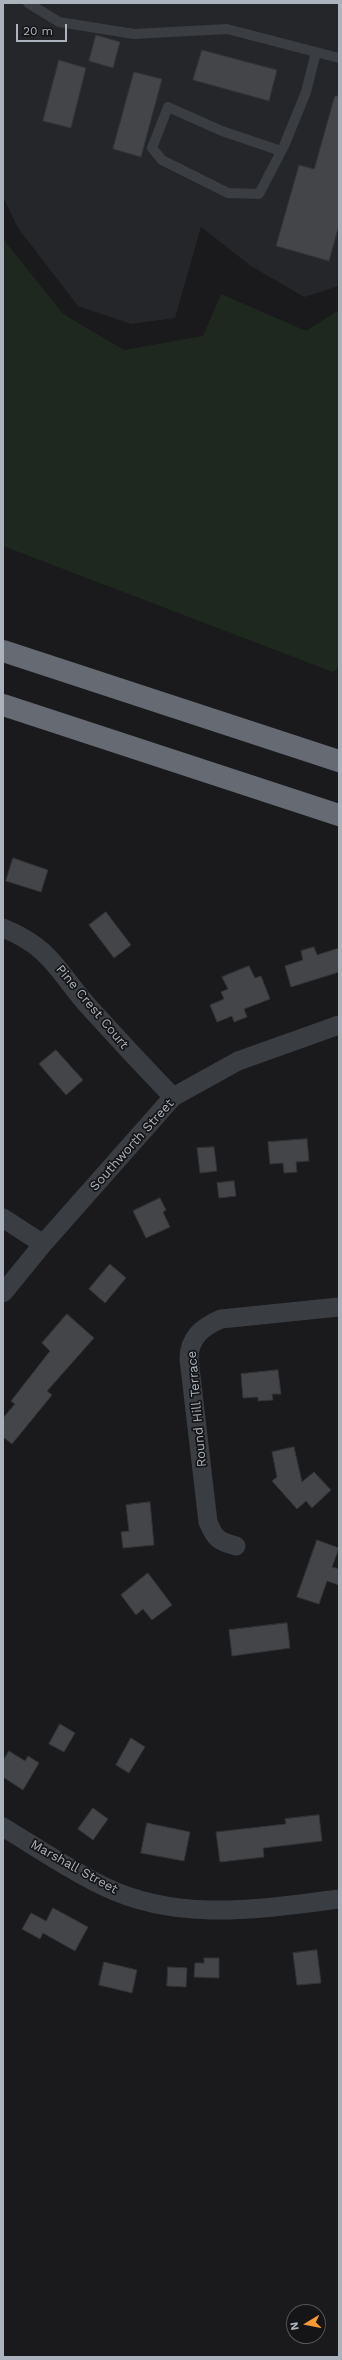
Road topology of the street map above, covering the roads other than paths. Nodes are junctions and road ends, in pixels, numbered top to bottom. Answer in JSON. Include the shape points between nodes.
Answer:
{"nodes":[{"id":1,"x":28,"y":3,"type":"edge"},
{"id":2,"x":316,"y":52,"type":"junction"},
{"id":3,"x":339,"y":58,"type":"edge"},
{"id":4,"x":281,"y":150,"type":"junction"},
{"id":5,"x":3,"y":651,"type":"edge"},
{"id":6,"x":3,"y":705,"type":"edge"},
{"id":7,"x":339,"y":761,"type":"edge"},
{"id":8,"x":339,"y":815,"type":"edge"},
{"id":9,"x":3,"y":928,"type":"edge"},
{"id":10,"x":339,"y":1025,"type":"edge"},
{"id":11,"x":173,"y":1097,"type":"junction"},
{"id":12,"x":3,"y":1218,"type":"edge"},
{"id":13,"x":43,"y":1244,"type":"junction"},
{"id":14,"x":3,"y":1293,"type":"edge"},
{"id":15,"x":339,"y":1307,"type":"edge"},
{"id":16,"x":236,"y":1546,"type":"dead end"},
{"id":17,"x":3,"y":1827,"type":"edge"},
{"id":18,"x":339,"y":1899,"type":"edge"}],
"edges":[{"from":1,"to":2,"type":"lane","via":[[59,22],[134,34],[227,29]]},
{"from":2,"to":3,"type":"lane"},
{"from":2,"to":4,"type":"lane","via":[[306,92]]},
{"from":4,"to":4,"type":"lane","via":[[259,194],[228,193],[162,160],[152,148],[168,107],[222,131]]},
{"from":5,"to":7,"type":"highway"},
{"from":6,"to":8,"type":"highway"},
{"from":9,"to":11,"type":"street","name":"Pine Crest Court","via":[[37,946],[51,958],[81,998]]},
{"from":10,"to":11,"type":"street","name":"Southworth Street","via":[[238,1061]]},
{"from":11,"to":13,"type":"street","name":"Southworth Street"},
{"from":12,"to":13,"type":"street"},
{"from":13,"to":14,"type":"street","name":"Southworth Street"},
{"from":15,"to":16,"type":"street","name":"Round Hill Terrace","via":[[221,1319],[205,1328],[192,1341],[190,1359],[208,1522],[220,1541]]},
{"from":17,"to":18,"type":"street","name":"Marshall Street","via":[[103,1886],[167,1906],[224,1911]]}]}
